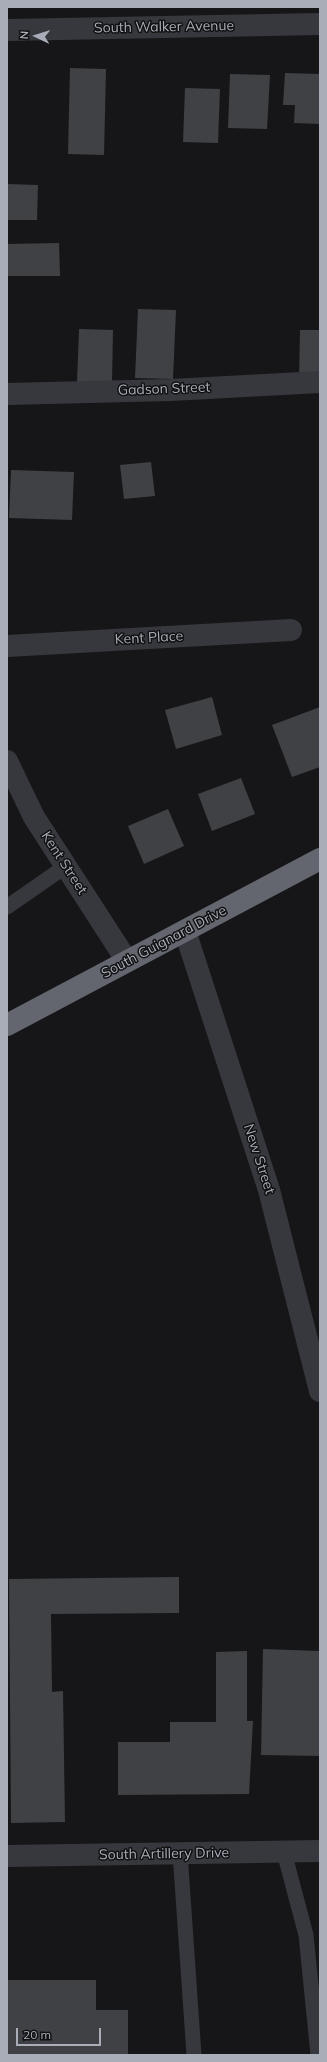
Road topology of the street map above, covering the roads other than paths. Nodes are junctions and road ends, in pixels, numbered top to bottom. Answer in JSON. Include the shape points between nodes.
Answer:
{"nodes":[{"id":1,"x":320,"y":24,"type":"edge"},
{"id":2,"x":7,"y":30,"type":"edge"},
{"id":3,"x":320,"y":382,"type":"edge"},
{"id":4,"x":7,"y":394,"type":"edge"},
{"id":5,"x":291,"y":630,"type":"dead end"},
{"id":6,"x":7,"y":646,"type":"edge"},
{"id":7,"x":7,"y":761,"type":"edge"},
{"id":8,"x":15,"y":799,"type":"edge"},
{"id":9,"x":320,"y":859,"type":"edge"},
{"id":10,"x":66,"y":866,"type":"junction"},
{"id":11,"x":7,"y":907,"type":"edge"},
{"id":12,"x":185,"y":931,"type":"junction"},
{"id":13,"x":127,"y":961,"type":"junction"},
{"id":14,"x":7,"y":1025,"type":"edge"},
{"id":15,"x":320,"y":1391,"type":"edge"},
{"id":16,"x":320,"y":1851,"type":"edge"},
{"id":17,"x":284,"y":1852,"type":"junction"},
{"id":18,"x":180,"y":1853,"type":"junction"},
{"id":19,"x":7,"y":1856,"type":"edge"},
{"id":20,"x":194,"y":2055,"type":"edge"},
{"id":21,"x":318,"y":2055,"type":"edge"}],
"edges":[{"from":1,"to":2,"type":"street","name":"South Walker Avenue"},
{"from":3,"to":4,"type":"street","name":"Gadson Street","via":[[170,390]]},
{"from":5,"to":6,"type":"street","name":"Kent Place"},
{"from":7,"to":8,"type":"street","name":"Kent Street"},
{"from":8,"to":10,"type":"street","name":"Kent Street","via":[[34,817]]},
{"from":9,"to":12,"type":"highway","name":"South Guignard Drive"},
{"from":10,"to":11,"type":"lane"},
{"from":10,"to":13,"type":"street","name":"Kent Street"},
{"from":12,"to":13,"type":"highway","name":"South Guignard Drive"},
{"from":12,"to":15,"type":"street","name":"New Street","via":[[269,1190]]},
{"from":13,"to":14,"type":"highway","name":"South Guignard Drive"},
{"from":16,"to":17,"type":"street","name":"South Artillery Drive"},
{"from":17,"to":18,"type":"street","name":"South Artillery Drive"},
{"from":17,"to":21,"type":"lane","via":[[306,1935]]},
{"from":18,"to":19,"type":"street","name":"South Artillery Drive"},
{"from":18,"to":20,"type":"lane"}]}
